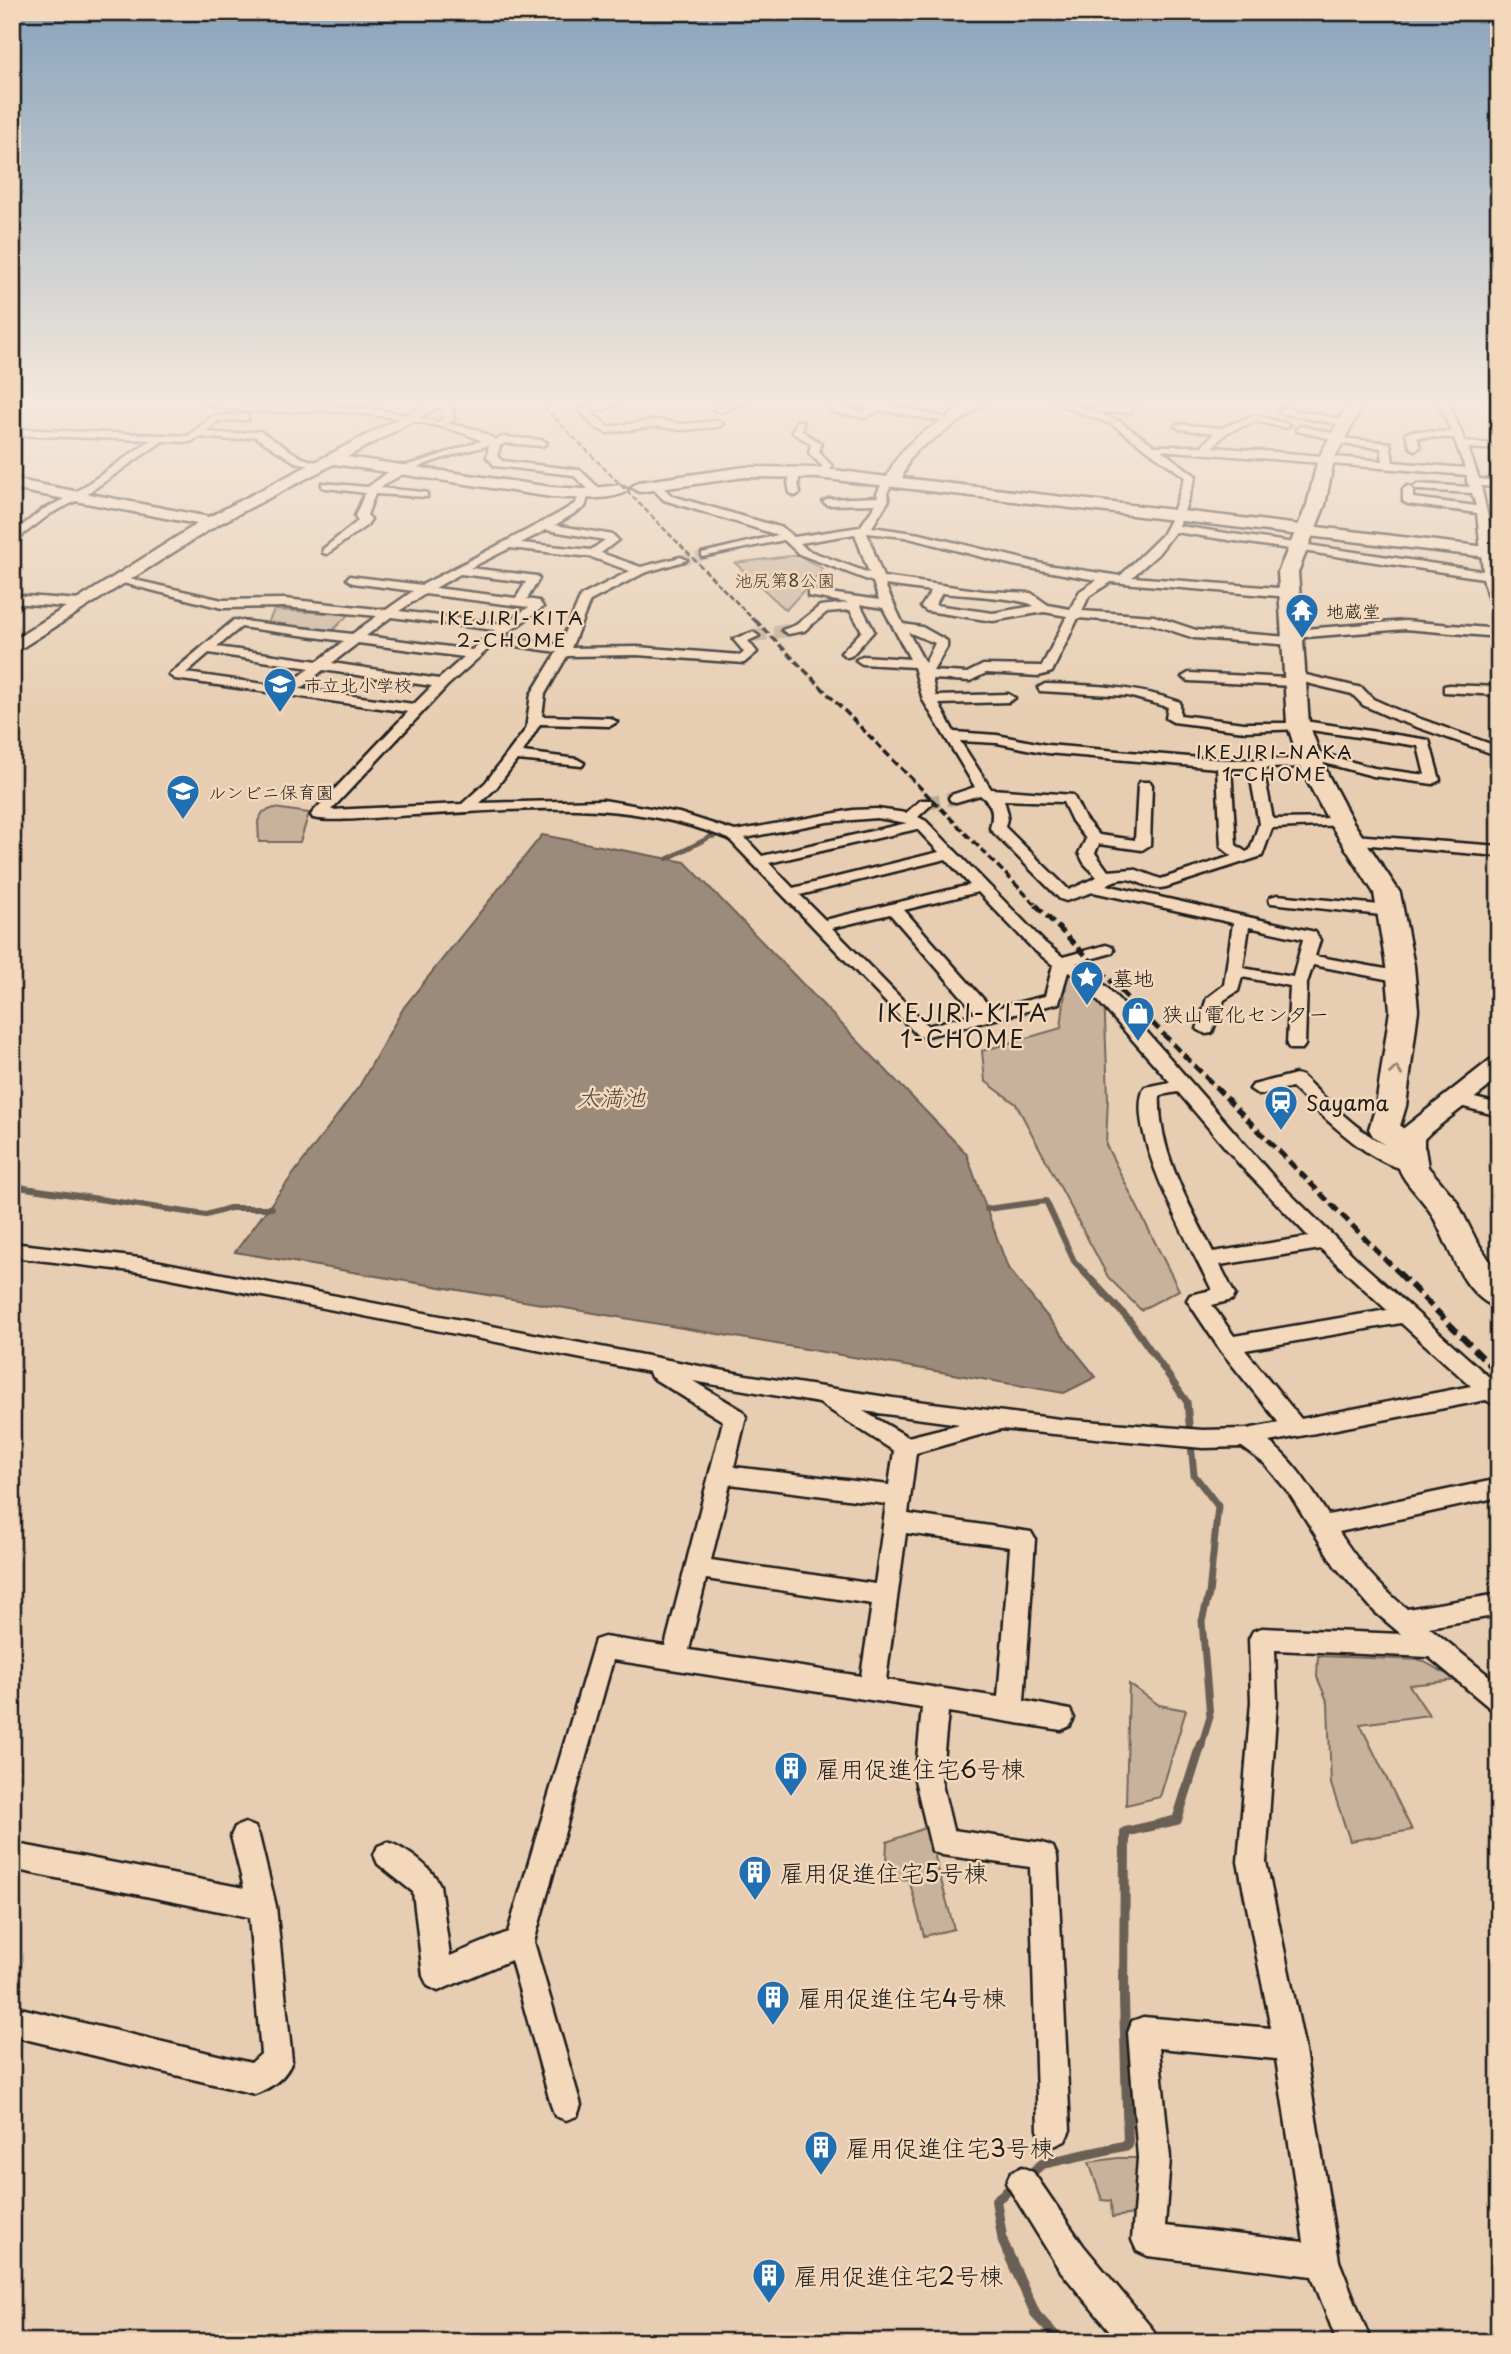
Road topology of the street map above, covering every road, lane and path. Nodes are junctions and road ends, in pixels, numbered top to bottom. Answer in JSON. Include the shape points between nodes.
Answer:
{"nodes":[{"id":1,"x":50,"y":510,"type":"edge"},
{"id":2,"x":142,"y":510,"type":"edge"},
{"id":3,"x":234,"y":510,"type":"edge"},
{"id":4,"x":363,"y":510,"type":"edge"},
{"id":5,"x":573,"y":510,"type":"edge"},
{"id":6,"x":709,"y":510,"type":"edge"},
{"id":7,"x":877,"y":510,"type":"edge"},
{"id":8,"x":1096,"y":510,"type":"edge"},
{"id":9,"x":1178,"y":510,"type":"edge"},
{"id":10,"x":1314,"y":510,"type":"edge"},
{"id":11,"x":1480,"y":510,"type":"edge"},
{"id":12,"x":364,"y":518,"type":"junction"},
{"id":13,"x":379,"y":518,"type":"dead end"},
{"id":14,"x":1175,"y":521,"type":"junction"},
{"id":15,"x":12,"y":522,"type":"edge"},
{"id":16,"x":211,"y":522,"type":"junction"},
{"id":17,"x":32,"y":523,"type":"junction"},
{"id":18,"x":547,"y":527,"type":"junction"},
{"id":19,"x":862,"y":530,"type":"junction"},
{"id":20,"x":15,"y":535,"type":"edge"},
{"id":21,"x":1301,"y":538,"type":"junction"},
{"id":22,"x":790,"y":539,"type":"junction"},
{"id":23,"x":508,"y":545,"type":"junction"},
{"id":24,"x":556,"y":549,"type":"junction"},
{"id":25,"x":327,"y":551,"type":"dead end"},
{"id":26,"x":1487,"y":552,"type":"junction"},
{"id":27,"x":593,"y":554,"type":"junction"},
{"id":28,"x":706,"y":555,"type":"tunnel mouth"},
{"id":29,"x":681,"y":560,"type":"tunnel mouth"},
{"id":30,"x":458,"y":570,"type":"junction"},
{"id":31,"x":640,"y":571,"type":"junction"},
{"id":32,"x":511,"y":576,"type":"junction"},
{"id":33,"x":1491,"y":577,"type":"edge"},
{"id":34,"x":1116,"y":578,"type":"junction"},
{"id":35,"x":117,"y":580,"type":"junction"},
{"id":36,"x":878,"y":580,"type":"junction"},
{"id":37,"x":1038,"y":582,"type":"junction"},
{"id":38,"x":425,"y":589,"type":"junction"},
{"id":39,"x":939,"y":589,"type":"junction"},
{"id":40,"x":350,"y":590,"type":"junction"},
{"id":41,"x":812,"y":593,"type":"dead end"},
{"id":42,"x":1290,"y":593,"type":"junction"},
{"id":43,"x":12,"y":599,"type":"edge"},
{"id":44,"x":520,"y":602,"type":"junction"},
{"id":45,"x":80,"y":604,"type":"junction"},
{"id":46,"x":855,"y":604,"type":"junction"},
{"id":47,"x":887,"y":605,"type":"junction"},
{"id":48,"x":1044,"y":608,"type":"junction"},
{"id":49,"x":1075,"y":612,"type":"junction"},
{"id":50,"x":391,"y":614,"type":"junction"},
{"id":51,"x":1499,"y":615,"type":"edge"},
{"id":52,"x":899,"y":627,"type":"junction"},
{"id":53,"x":505,"y":628,"type":"junction"},
{"id":54,"x":789,"y":630,"type":"tunnel mouth"},
{"id":55,"x":1499,"y":633,"type":"edge"},
{"id":56,"x":753,"y":636,"type":"dead end"},
{"id":57,"x":1292,"y":637,"type":"junction"},
{"id":58,"x":357,"y":639,"type":"junction"},
{"id":59,"x":491,"y":639,"type":"junction"},
{"id":60,"x":12,"y":649,"type":"edge"},
{"id":61,"x":205,"y":649,"type":"junction"},
{"id":62,"x":563,"y":651,"type":"junction"},
{"id":63,"x":847,"y":653,"type":"dead end"},
{"id":64,"x":473,"y":654,"type":"junction"},
{"id":65,"x":862,"y":660,"type":"dead end"},
{"id":66,"x":322,"y":665,"type":"junction"},
{"id":67,"x":921,"y":669,"type":"junction"},
{"id":68,"x":1189,"y":677,"type":"dead end"},
{"id":69,"x":1293,"y":679,"type":"junction"},
{"id":70,"x":442,"y":683,"type":"junction"},
{"id":71,"x":1045,"y":688,"type":"dead end"},
{"id":72,"x":1448,"y":689,"type":"dead end"},
{"id":73,"x":289,"y":691,"type":"junction"},
{"id":74,"x":1499,"y":691,"type":"edge"},
{"id":75,"x":1008,"y":698,"type":"dead end"},
{"id":76,"x":930,"y":700,"type":"junction"},
{"id":77,"x":418,"y":709,"type":"junction"},
{"id":78,"x":536,"y":720,"type":"junction"},
{"id":79,"x":610,"y":722,"type":"dead end"},
{"id":80,"x":1298,"y":725,"type":"junction"},
{"id":81,"x":950,"y":736,"type":"junction"},
{"id":82,"x":1499,"y":752,"type":"edge"},
{"id":83,"x":514,"y":755,"type":"junction"},
{"id":84,"x":1310,"y":759,"type":"junction"},
{"id":85,"x":578,"y":764,"type":"dead end"},
{"id":86,"x":1224,"y":764,"type":"junction"},
{"id":87,"x":1255,"y":764,"type":"junction"},
{"id":88,"x":1146,"y":785,"type":"dead end"},
{"id":89,"x":985,"y":791,"type":"junction"},
{"id":90,"x":956,"y":798,"type":"tunnel mouth"},
{"id":91,"x":926,"y":803,"type":"dead end"},
{"id":92,"x":466,"y":808,"type":"junction"},
{"id":93,"x":915,"y":821,"type":"junction"},
{"id":94,"x":1266,"y":824,"type":"junction"},
{"id":95,"x":1347,"y":831,"type":"junction"},
{"id":96,"x":733,"y":836,"type":"junction"},
{"id":97,"x":1094,"y":839,"type":"junction"},
{"id":98,"x":1499,"y":851,"type":"edge"},
{"id":99,"x":950,"y":855,"type":"junction"},
{"id":100,"x":1244,"y":857,"type":"junction"},
{"id":101,"x":758,"y":861,"type":"junction"},
{"id":102,"x":1099,"y":883,"type":"junction"},
{"id":103,"x":980,"y":887,"type":"junction"},
{"id":104,"x":790,"y":893,"type":"junction"},
{"id":105,"x":1277,"y":900,"type":"dead end"},
{"id":106,"x":893,"y":908,"type":"junction"},
{"id":107,"x":1391,"y":911,"type":"junction"},
{"id":108,"x":1242,"y":920,"type":"junction"},
{"id":109,"x":821,"y":926,"type":"junction"},
{"id":110,"x":1106,"y":950,"type":"dead end"},
{"id":111,"x":1306,"y":959,"type":"junction"},
{"id":112,"x":1062,"y":964,"type":"junction"},
{"id":113,"x":1234,"y":971,"type":"junction"},
{"id":114,"x":1401,"y":978,"type":"junction"},
{"id":115,"x":1299,"y":982,"type":"junction"},
{"id":116,"x":988,"y":1016,"type":"junction"},
{"id":117,"x":1206,"y":1029,"type":"dead end"},
{"id":118,"x":1296,"y":1045,"type":"dead end"},
{"id":119,"x":1499,"y":1066,"type":"edge"},
{"id":120,"x":1183,"y":1086,"type":"junction"},
{"id":121,"x":1259,"y":1089,"type":"dead end"},
{"id":122,"x":1454,"y":1099,"type":"junction"},
{"id":123,"x":1499,"y":1110,"type":"edge"},
{"id":124,"x":1411,"y":1157,"type":"junction"},
{"id":125,"x":1325,"y":1241,"type":"junction"},
{"id":126,"x":12,"y":1250,"type":"edge"},
{"id":127,"x":1209,"y":1260,"type":"junction"},
{"id":128,"x":1499,"y":1296,"type":"edge"},
{"id":129,"x":1404,"y":1315,"type":"junction"},
{"id":130,"x":1229,"y":1345,"type":"junction"},
{"id":131,"x":647,"y":1364,"type":"junction"},
{"id":132,"x":817,"y":1395,"type":"junction"},
{"id":133,"x":1494,"y":1395,"type":"edge"},
{"id":134,"x":1004,"y":1421,"type":"junction"},
{"id":135,"x":1295,"y":1427,"type":"junction"},
{"id":136,"x":1247,"y":1438,"type":"junction"},
{"id":137,"x":906,"y":1447,"type":"junction"},
{"id":138,"x":720,"y":1474,"type":"junction"},
{"id":139,"x":1499,"y":1488,"type":"edge"},
{"id":140,"x":900,"y":1496,"type":"junction"},
{"id":141,"x":896,"y":1522,"type":"junction"},
{"id":142,"x":1323,"y":1525,"type":"junction"},
{"id":143,"x":697,"y":1567,"type":"junction"},
{"id":144,"x":885,"y":1596,"type":"junction"},
{"id":145,"x":1499,"y":1604,"type":"edge"},
{"id":146,"x":1402,"y":1621,"type":"junction"},
{"id":147,"x":1430,"y":1646,"type":"junction"},
{"id":148,"x":674,"y":1659,"type":"junction"},
{"id":149,"x":872,"y":1689,"type":"junction"},
{"id":150,"x":936,"y":1699,"type":"junction"},
{"id":151,"x":1499,"y":1700,"type":"edge"},
{"id":152,"x":1010,"y":1711,"type":"junction"},
{"id":153,"x":1061,"y":1718,"type":"dead end"},
{"id":154,"x":245,"y":1836,"type":"dead end"},
{"id":155,"x":388,"y":1855,"type":"dead end"},
{"id":156,"x":12,"y":1856,"type":"edge"},
{"id":157,"x":262,"y":1906,"type":"junction"},
{"id":158,"x":520,"y":1942,"type":"junction"},
{"id":159,"x":12,"y":2021,"type":"edge"},
{"id":160,"x":1289,"y":2045,"type":"junction"},
{"id":161,"x":566,"y":2105,"type":"dead end"},
{"id":162,"x":1054,"y":2130,"type":"dead end"},
{"id":163,"x":1022,"y":2183,"type":"dead end"},
{"id":164,"x":1324,"y":2261,"type":"junction"},
{"id":165,"x":1142,"y":2342,"type":"edge"},
{"id":166,"x":1354,"y":2342,"type":"edge"}],
"edges":[{"from":1,"to":17,"type":"street"},
{"from":2,"to":16,"type":"main road"},
{"from":3,"to":16,"type":"main road"},
{"from":4,"to":12,"type":"street"},
{"from":5,"to":18,"type":"street"},
{"from":6,"to":22,"type":"street","via":[[779,530]]},
{"from":7,"to":19,"type":"street"},
{"from":8,"to":14,"type":"main road"},
{"from":9,"to":14,"type":"street"},
{"from":10,"to":21,"type":"main road"},
{"from":11,"to":26,"type":"street"},
{"from":12,"to":13,"type":"street"},
{"from":12,"to":25,"type":"street","via":[[347,540]]},
{"from":14,"to":21,"type":"main road"},
{"from":14,"to":34,"type":"street","via":[[1163,544]]},
{"from":15,"to":17,"type":"street"},
{"from":16,"to":35,"type":"main road"},
{"from":17,"to":20,"type":"street"},
{"from":18,"to":23,"type":"street"},
{"from":18,"to":27,"type":"street","via":[[612,540]]},
{"from":19,"to":22,"type":"street"},
{"from":19,"to":36,"type":"street"},
{"from":19,"to":37,"type":"street","via":[[889,531],[1013,562]]},
{"from":21,"to":26,"type":"main road"},
{"from":21,"to":33,"type":"street"},
{"from":21,"to":42,"type":"main road","via":[[1288,572]]},
{"from":22,"to":28,"type":"street"},
{"from":22,"to":36,"type":"street","via":[[803,552]]},
{"from":23,"to":24,"type":"street"},
{"from":23,"to":30,"type":"street"},
{"from":24,"to":27,"type":"street"},
{"from":24,"to":32,"type":"street"},
{"from":26,"to":33,"type":"street"},
{"from":27,"to":31,"type":"street"},
{"from":29,"to":31,"type":"street"},
{"from":30,"to":32,"type":"street"},
{"from":30,"to":38,"type":"street"},
{"from":31,"to":62,"type":"street","via":[[586,599]]},
{"from":32,"to":44,"type":"street","via":[[533,579]]},
{"from":33,"to":51,"type":"street"},
{"from":34,"to":37,"type":"street"},
{"from":34,"to":42,"type":"street","via":[[1173,587]]},
{"from":34,"to":49,"type":"street","via":[[1084,594]]},
{"from":35,"to":40,"type":"street","via":[[222,604],[285,603]]},
{"from":35,"to":45,"type":"main road"},
{"from":36,"to":39,"type":"street"},
{"from":36,"to":47,"type":"street"},
{"from":37,"to":39,"type":"street"},
{"from":37,"to":48,"type":"street"},
{"from":38,"to":40,"type":"street"},
{"from":38,"to":44,"type":"street"},
{"from":38,"to":50,"type":"street"},
{"from":39,"to":48,"type":"street","via":[[927,607],[993,617]]},
{"from":40,"to":50,"type":"street"},
{"from":41,"to":46,"type":"street"},
{"from":42,"to":57,"type":"main road"},
{"from":43,"to":45,"type":"street"},
{"from":44,"to":53,"type":"street","via":[[537,607]]},
{"from":45,"to":60,"type":"main road"},
{"from":46,"to":47,"type":"street"},
{"from":46,"to":54,"type":"street","via":[[824,608],[800,628]]},
{"from":46,"to":63,"type":"street","via":[[868,631]]},
{"from":47,"to":52,"type":"street"},
{"from":48,"to":49,"type":"street"},
{"from":49,"to":57,"type":"street","via":[[1154,620],[1194,634]]},
{"from":49,"to":67,"type":"street","via":[[1047,670],[983,669],[970,677]]},
{"from":50,"to":53,"type":"street"},
{"from":50,"to":58,"type":"street"},
{"from":52,"to":67,"type":"street"},
{"from":52,"to":67,"type":"street","via":[[941,641]]},
{"from":53,"to":59,"type":"street"},
{"from":55,"to":57,"type":"street","via":[[1405,625]]},
{"from":56,"to":62,"type":"street","via":[[739,639],[751,652],[744,659]]},
{"from":57,"to":69,"type":"main road"},
{"from":58,"to":61,"type":"street","via":[[238,623]]},
{"from":58,"to":64,"type":"street"},
{"from":58,"to":66,"type":"street"},
{"from":59,"to":62,"type":"street"},
{"from":59,"to":64,"type":"street"},
{"from":61,"to":66,"type":"street"},
{"from":61,"to":73,"type":"street","via":[[174,675]]},
{"from":62,"to":78,"type":"street","via":[[538,694]]},
{"from":64,"to":70,"type":"street"},
{"from":65,"to":67,"type":"street"},
{"from":66,"to":70,"type":"street"},
{"from":66,"to":73,"type":"street"},
{"from":67,"to":76,"type":"street"},
{"from":68,"to":69,"type":"street"},
{"from":69,"to":80,"type":"main road"},
{"from":69,"to":82,"type":"street","via":[[1357,691],[1368,702],[1399,716]]},
{"from":70,"to":77,"type":"street"},
{"from":71,"to":80,"type":"street","via":[[1155,696],[1175,705],[1173,718],[1244,727]]},
{"from":72,"to":74,"type":"street"},
{"from":73,"to":77,"type":"street"},
{"from":75,"to":76,"type":"street"},
{"from":76,"to":81,"type":"street"},
{"from":77,"to":92,"type":"street","via":[[318,815]]},
{"from":78,"to":79,"type":"street"},
{"from":78,"to":83,"type":"street"},
{"from":80,"to":84,"type":"main road"},
{"from":80,"to":84,"type":"street","via":[[1424,743],[1433,780]]},
{"from":81,"to":86,"type":"street"},
{"from":81,"to":89,"type":"street"},
{"from":83,"to":85,"type":"street"},
{"from":83,"to":92,"type":"street"},
{"from":84,"to":87,"type":"street"},
{"from":84,"to":95,"type":"main road"},
{"from":86,"to":87,"type":"street"},
{"from":86,"to":100,"type":"street","via":[[1229,847]]},
{"from":87,"to":94,"type":"street"},
{"from":88,"to":97,"type":"street","via":[[1142,845]]},
{"from":89,"to":90,"type":"street"},
{"from":89,"to":97,"type":"street","via":[[1011,797],[1068,798]]},
{"from":89,"to":102,"type":"street","via":[[998,804],[997,828],[1066,896]]},
{"from":91,"to":93,"type":"street","via":[[917,808]]},
{"from":92,"to":96,"type":"street","via":[[584,803],[625,806],[714,827]]},
{"from":93,"to":96,"type":"street","via":[[860,814]]},
{"from":93,"to":99,"type":"street"},
{"from":93,"to":101,"type":"street"},
{"from":94,"to":95,"type":"street"},
{"from":94,"to":100,"type":"street","via":[[1257,853]]},
{"from":95,"to":98,"type":"street"},
{"from":95,"to":107,"type":"main road","via":[[1387,893]]},
{"from":96,"to":101,"type":"street"},
{"from":97,"to":102,"type":"street","via":[[1087,853]]},
{"from":99,"to":103,"type":"street"},
{"from":99,"to":104,"type":"street"},
{"from":100,"to":102,"type":"street","via":[[1160,884],[1134,874],[1115,873]]},
{"from":101,"to":104,"type":"street"},
{"from":102,"to":108,"type":"street"},
{"from":103,"to":106,"type":"street"},
{"from":103,"to":112,"type":"street"},
{"from":104,"to":109,"type":"street"},
{"from":105,"to":107,"type":"street"},
{"from":106,"to":109,"type":"street"},
{"from":106,"to":116,"type":"street"},
{"from":107,"to":114,"type":"main road"},
{"from":108,"to":111,"type":"street","via":[[1309,935],[1312,940]]},
{"from":108,"to":113,"type":"street"},
{"from":109,"to":116,"type":"street","via":[[924,1032]]},
{"from":110,"to":112,"type":"street"},
{"from":111,"to":114,"type":"street"},
{"from":111,"to":115,"type":"street"},
{"from":112,"to":116,"type":"street","via":[[1053,999]]},
{"from":112,"to":120,"type":"street","via":[[1089,978]]},
{"from":113,"to":115,"type":"street"},
{"from":113,"to":117,"type":"street","via":[[1231,987],[1216,998]]},
{"from":124,"to":114,"type":"main road","one_way":true,"via":[[1384,1129],[1404,1010]]},
{"from":115,"to":118,"type":"street"},
{"from":119,"to":122,"type":"main road"},
{"from":120,"to":125,"type":"street","via":[[1225,1138]]},
{"from":120,"to":127,"type":"street","via":[[1151,1091],[1153,1136]]},
{"from":121,"to":124,"type":"street","via":[[1296,1080],[1366,1145],[1387,1157]]},
{"from":122,"to":123,"type":"street"},
{"from":122,"to":124,"type":"main road","via":[[1410,1137]]},
{"from":124,"to":128,"type":"main road","via":[[1445,1208],[1482,1278]]},
{"from":125,"to":127,"type":"street"},
{"from":125,"to":129,"type":"street"},
{"from":126,"to":131,"type":"street","via":[[140,1265]]},
{"from":127,"to":130,"type":"street","via":[[1225,1295],[1197,1300]]},
{"from":129,"to":130,"type":"street"},
{"from":129,"to":133,"type":"street"},
{"from":130,"to":135,"type":"street"},
{"from":131,"to":132,"type":"street"},
{"from":131,"to":138,"type":"street","via":[[734,1418]]},
{"from":132,"to":134,"type":"street"},
{"from":132,"to":137,"type":"street"},
{"from":133,"to":135,"type":"street"},
{"from":134,"to":136,"type":"street","via":[[1203,1439]]},
{"from":134,"to":137,"type":"street"},
{"from":135,"to":136,"type":"street"},
{"from":136,"to":142,"type":"street","via":[[1273,1458]]},
{"from":137,"to":140,"type":"street"},
{"from":138,"to":140,"type":"street"},
{"from":138,"to":143,"type":"street"},
{"from":139,"to":142,"type":"street"},
{"from":140,"to":141,"type":"street"},
{"from":141,"to":144,"type":"street"},
{"from":141,"to":152,"type":"street","via":[[1023,1539]]},
{"from":142,"to":146,"type":"street","via":[[1343,1559]]},
{"from":143,"to":144,"type":"street"},
{"from":143,"to":148,"type":"street"},
{"from":144,"to":149,"type":"street"},
{"from":145,"to":146,"type":"street"},
{"from":146,"to":147,"type":"street"},
{"from":147,"to":151,"type":"street"},
{"from":147,"to":160,"type":"street","via":[[1262,1639],[1264,1702],[1252,1862]]},
{"from":148,"to":149,"type":"street"},
{"from":148,"to":158,"type":"street","via":[[604,1648]]},
{"from":149,"to":150,"type":"street"},
{"from":150,"to":152,"type":"street"},
{"from":150,"to":162,"type":"street","via":[[928,1780],[942,1842],[1043,1856]]},
{"from":152,"to":153,"type":"street"},
{"from":154,"to":157,"type":"street"},
{"from":155,"to":158,"type":"street","via":[[426,1885],[438,1976]]},
{"from":156,"to":157,"type":"street"},
{"from":157,"to":159,"type":"street","via":[[277,2062],[255,2079]]},
{"from":158,"to":161,"type":"street"},
{"from":160,"to":164,"type":"street"},
{"from":160,"to":164,"type":"street","via":[[1143,2032],[1154,2158],[1148,2240]]},
{"from":163,"to":165,"type":"street","via":[[1071,2257]]},
{"from":164,"to":166,"type":"street"}]}
